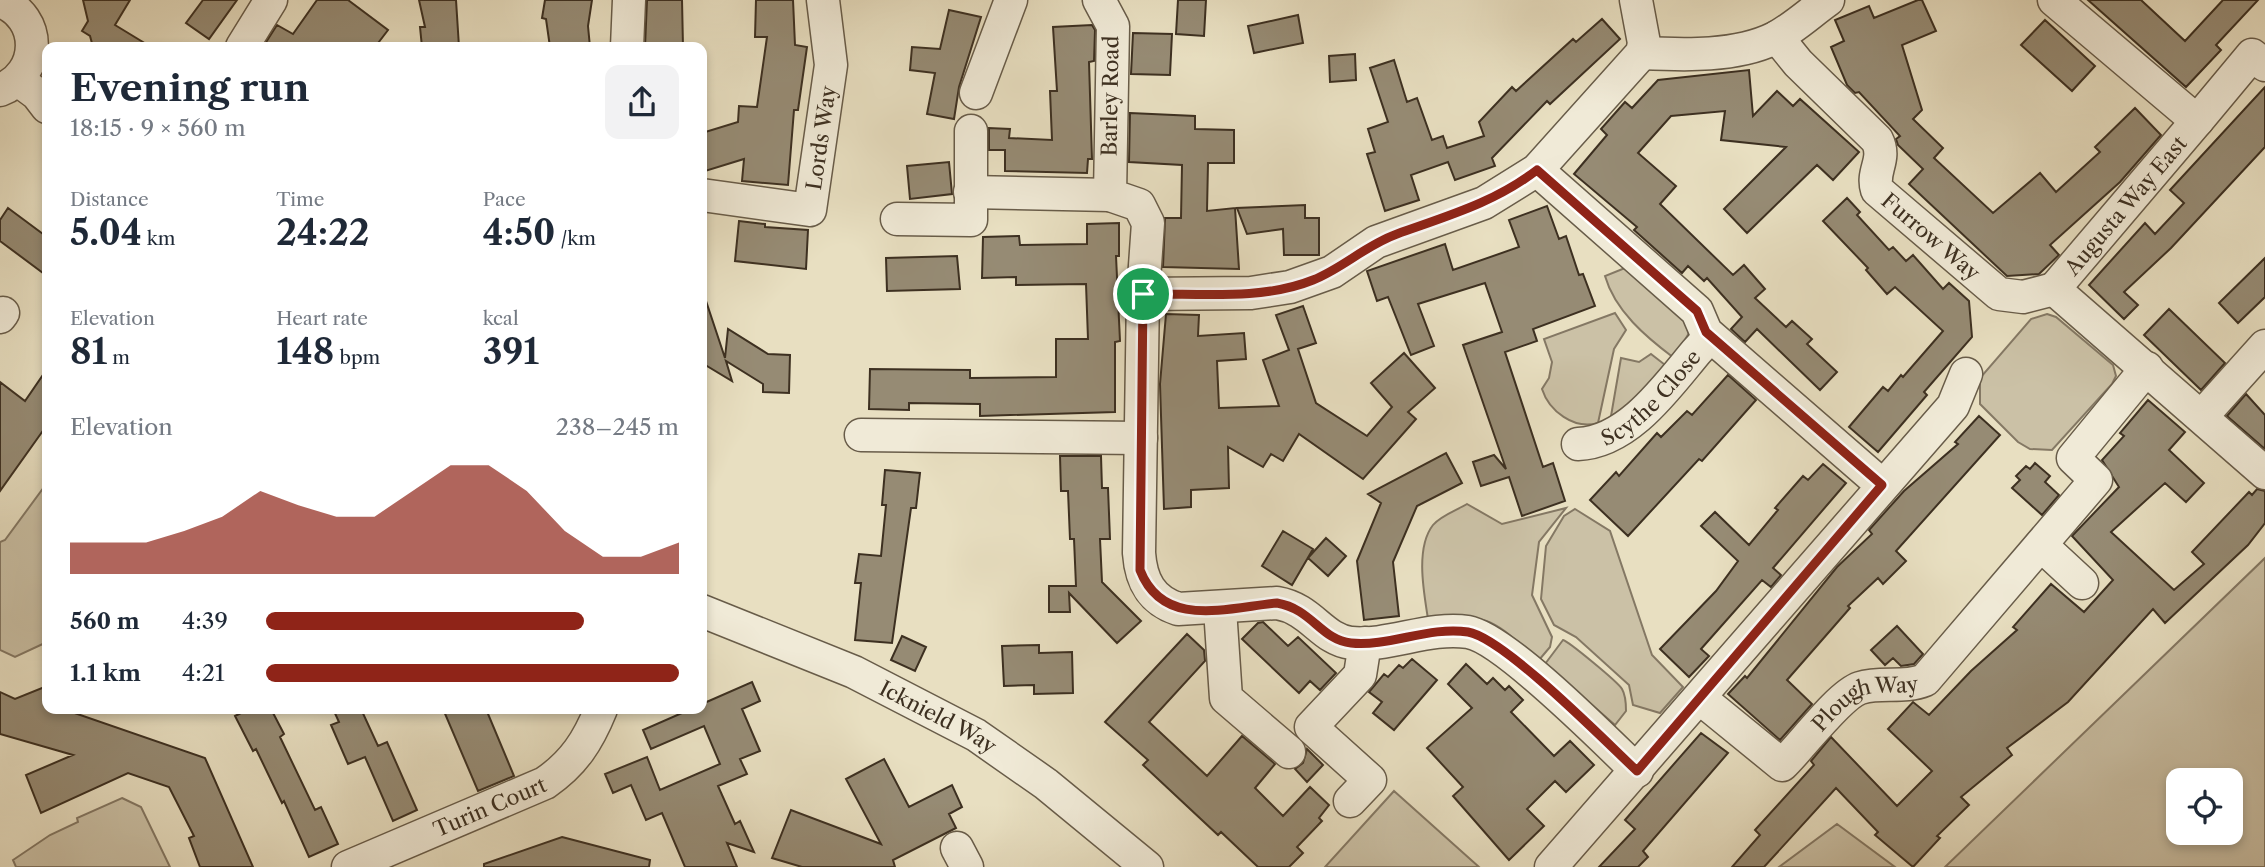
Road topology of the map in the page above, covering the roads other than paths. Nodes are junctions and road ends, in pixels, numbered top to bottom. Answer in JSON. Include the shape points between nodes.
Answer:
{"nodes":[{"id":1,"x":271,"y":0,"type":"edge"},
{"id":2,"x":629,"y":0,"type":"edge"},
{"id":3,"x":823,"y":0,"type":"edge"},
{"id":4,"x":1011,"y":0,"type":"edge"},
{"id":5,"x":1099,"y":0,"type":"edge"},
{"id":6,"x":1636,"y":0,"type":"edge"},
{"id":7,"x":1828,"y":0,"type":"edge"},
{"id":8,"x":2054,"y":0,"type":"edge"},
{"id":9,"x":10,"y":3,"type":"edge"},
{"id":10,"x":1777,"y":37,"type":"junction"},
{"id":11,"x":245,"y":42,"type":"edge"},
{"id":12,"x":627,"y":42,"type":"edge"},
{"id":13,"x":1642,"y":53,"type":"junction"},
{"id":14,"x":2261,"y":53,"type":"edge"},
{"id":15,"x":9,"y":85,"type":"edge"},
{"id":16,"x":976,"y":93,"type":"dead end"},
{"id":17,"x":42,"y":100,"type":"edge"},
{"id":18,"x":2197,"y":121,"type":"junction"},
{"id":19,"x":971,"y":131,"type":"dead end"},
{"id":20,"x":1537,"y":170,"type":"junction"},
{"id":21,"x":970,"y":192,"type":"junction"},
{"id":22,"x":1110,"y":195,"type":"junction"},
{"id":23,"x":707,"y":196,"type":"edge"},
{"id":24,"x":897,"y":219,"type":"dead end"},
{"id":25,"x":2054,"y":289,"type":"junction"},
{"id":26,"x":1143,"y":294,"type":"junction"},
{"id":27,"x":1706,"y":332,"type":"junction"},
{"id":28,"x":2265,"y":345,"type":"edge"},
{"id":29,"x":2147,"y":368,"type":"junction"},
{"id":30,"x":1966,"y":374,"type":"dead end"},
{"id":31,"x":2203,"y":416,"type":"junction"},
{"id":32,"x":861,"y":435,"type":"dead end"},
{"id":33,"x":1141,"y":438,"type":"junction"},
{"id":34,"x":1578,"y":444,"type":"dead end"},
{"id":35,"x":2265,"y":473,"type":"edge"},
{"id":36,"x":1882,"y":485,"type":"junction"},
{"id":37,"x":2041,"y":545,"type":"junction"},
{"id":38,"x":2082,"y":583,"type":"dead end"},
{"id":39,"x":1220,"y":609,"type":"junction"},
{"id":40,"x":707,"y":613,"type":"edge"},
{"id":41,"x":1365,"y":643,"type":"junction"},
{"id":42,"x":1701,"y":699,"type":"junction"},
{"id":43,"x":599,"y":714,"type":"edge"},
{"id":44,"x":1289,"y":752,"type":"dead end"},
{"id":45,"x":1637,"y":771,"type":"junction"},
{"id":46,"x":1350,"y":801,"type":"dead end"},
{"id":47,"x":348,"y":867,"type":"edge"},
{"id":48,"x":1147,"y":867,"type":"edge"},
{"id":49,"x":1551,"y":867,"type":"edge"}],
"edges":[{"from":1,"to":11,"type":"street"},
{"from":2,"to":12,"type":"street"},
{"from":3,"to":23,"type":"street","name":"Lords Way","via":[[831,78],[810,210]]},
{"from":4,"to":16,"type":"street"},
{"from":5,"to":22,"type":"street","name":"Barley Road","via":[[1113,26]]},
{"from":6,"to":13,"type":"street"},
{"from":7,"to":10,"type":"street"},
{"from":8,"to":18,"type":"street"},
{"from":9,"to":15,"type":"street","via":[[27,22],[33,42],[30,62]]},
{"from":10,"to":13,"type":"street","via":[[1746,48],[1675,55]]},
{"from":10,"to":25,"type":"street","name":"Furrow Way","via":[[1877,140],[1882,160],[1874,175],[1877,190],[1999,294],[2023,297]]},
{"from":13,"to":20,"type":"street"},
{"from":14,"to":18,"type":"street","name":"Augusta Way East"},
{"from":15,"to":17,"type":"street","via":[[37,94]]},
{"from":18,"to":25,"type":"street","name":"Augusta Way East"},
{"from":19,"to":21,"type":"street"},
{"from":20,"to":26,"type":"street","via":[[1494,199],[1376,242],[1309,282],[1251,293]]},
{"from":20,"to":27,"type":"street","via":[[1697,311]]},
{"from":21,"to":22,"type":"street"},
{"from":21,"to":24,"type":"street","via":[[971,220]]},
{"from":22,"to":26,"type":"street","via":[[1139,205],[1148,223]]},
{"from":25,"to":29,"type":"street"},
{"from":26,"to":33,"type":"street"},
{"from":27,"to":34,"type":"street","name":"Scythe Close","via":[[1706,341],[1633,421],[1603,440]]},
{"from":27,"to":36,"type":"street"},
{"from":28,"to":31,"type":"street"},
{"from":29,"to":31,"type":"street"},
{"from":29,"to":37,"type":"street","name":"Plough Way","via":[[2073,458],[2096,480]]},
{"from":30,"to":36,"type":"street","via":[[1954,406]]},
{"from":31,"to":35,"type":"street"},
{"from":32,"to":33,"type":"street"},
{"from":33,"to":39,"type":"street","via":[[1139,554],[1145,584],[1166,605]]},
{"from":36,"to":42,"type":"street"},
{"from":37,"to":38,"type":"street"},
{"from":37,"to":42,"type":"street","name":"Plough Way","via":[[1925,680],[1910,686],[1882,685],[1849,692],[1787,769]]},
{"from":39,"to":41,"type":"street","via":[[1290,605],[1331,637]]},
{"from":39,"to":44,"type":"street","via":[[1226,698]]},
{"from":40,"to":48,"type":"street","name":"Icknield Way","via":[[853,672],[976,736],[1046,784]]},
{"from":41,"to":45,"type":"street","via":[[1457,631],[1480,636],[1506,652]]},
{"from":41,"to":46,"type":"street","via":[[1360,675],[1311,727],[1370,780]]},
{"from":42,"to":45,"type":"street"},
{"from":43,"to":47,"type":"street","name":"Turin Court","via":[[568,767],[545,783]]},
{"from":45,"to":49,"type":"street"}]}
